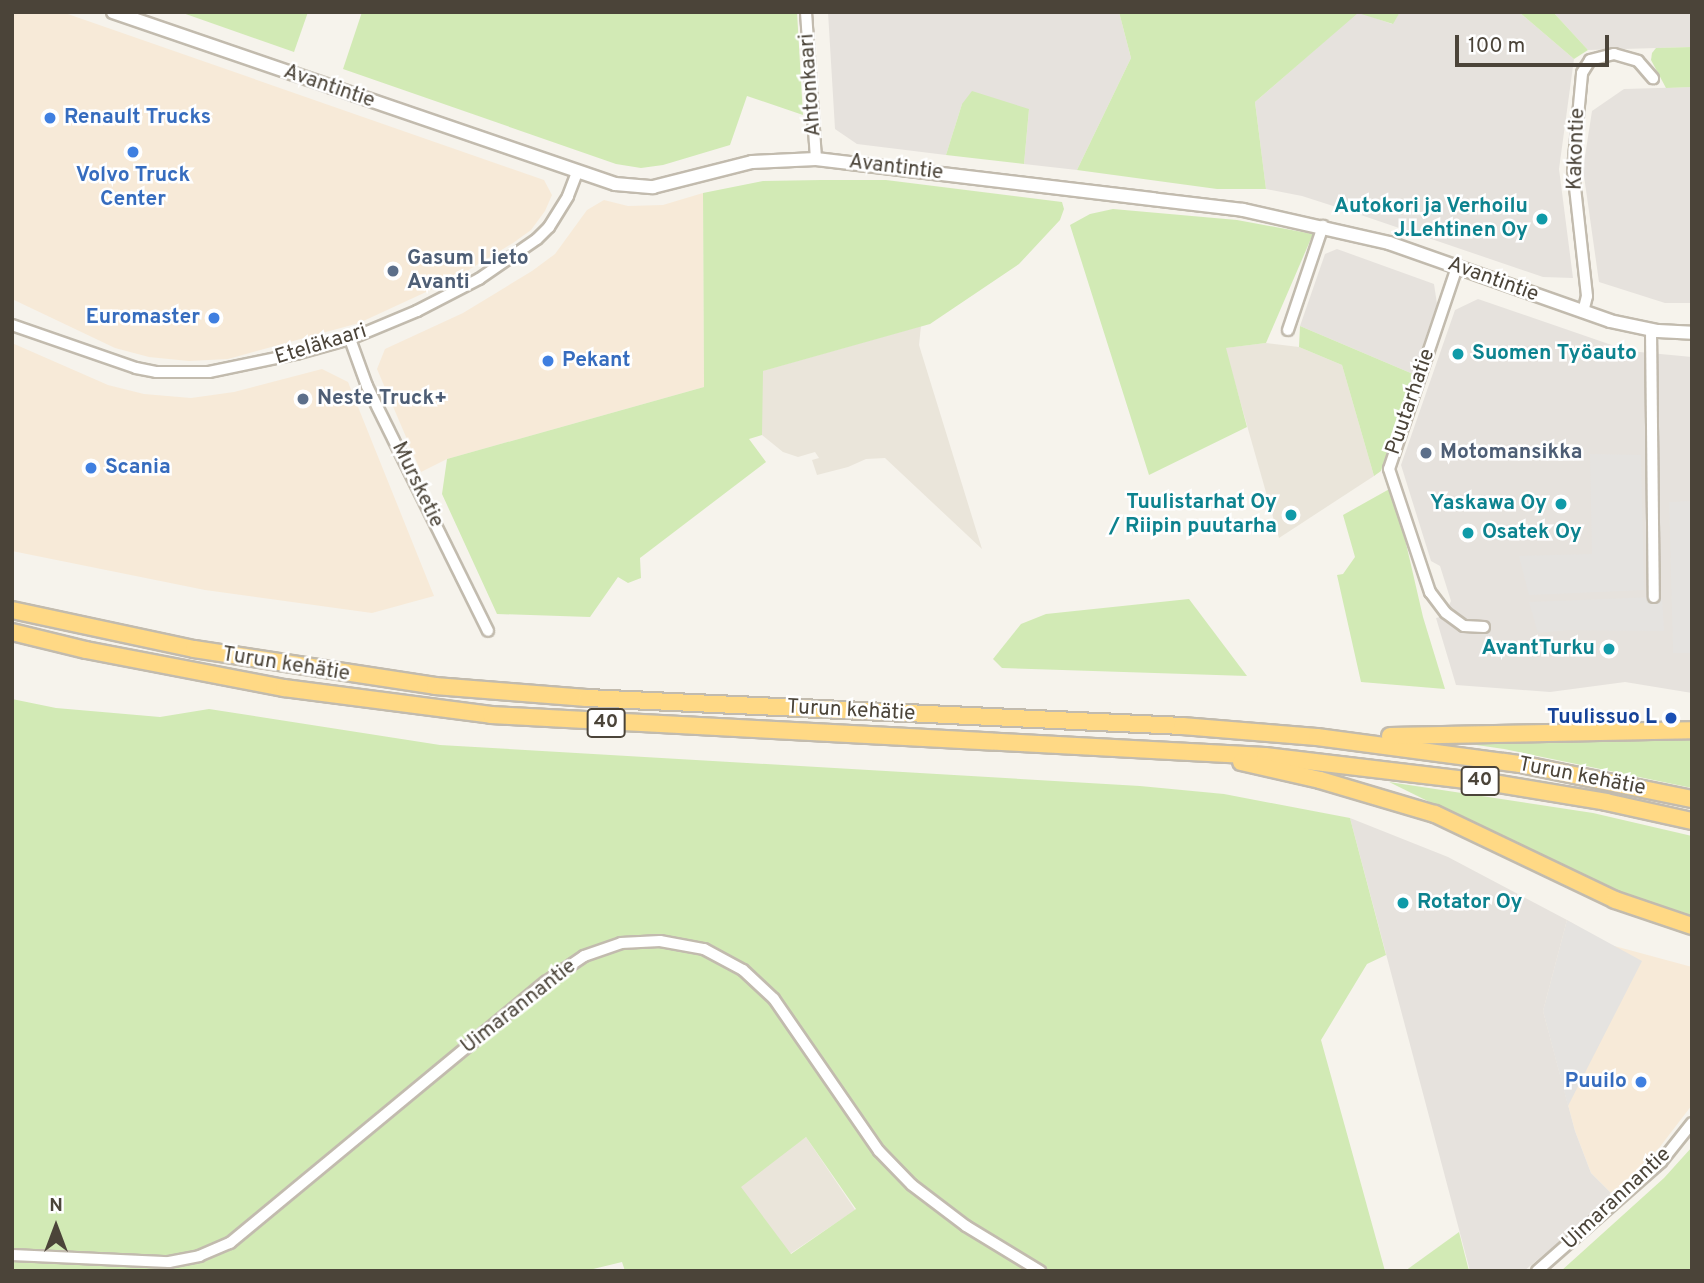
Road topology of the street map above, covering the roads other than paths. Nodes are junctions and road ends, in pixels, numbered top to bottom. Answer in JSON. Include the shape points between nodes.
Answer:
{"nodes":[{"id":1,"x":113,"y":12,"type":"edge"},
{"id":2,"x":806,"y":12,"type":"edge"},
{"id":3,"x":1653,"y":78,"type":"dead end"},
{"id":4,"x":816,"y":159,"type":"junction"},
{"id":5,"x":577,"y":173,"type":"junction"},
{"id":6,"x":1322,"y":226,"type":"junction"},
{"id":7,"x":1457,"y":267,"type":"junction"},
{"id":8,"x":1583,"y":312,"type":"junction"},
{"id":9,"x":12,"y":325,"type":"edge"},
{"id":10,"x":1288,"y":330,"type":"dead end"},
{"id":11,"x":1651,"y":330,"type":"junction"},
{"id":12,"x":1692,"y":332,"type":"edge"},
{"id":13,"x":350,"y":339,"type":"junction"},
{"id":14,"x":1654,"y":597,"type":"dead end"},
{"id":15,"x":12,"y":603,"type":"edge"},
{"id":16,"x":12,"y":610,"type":"edge"},
{"id":17,"x":1484,"y":627,"type":"dead end"},
{"id":18,"x":97,"y":629,"type":"junction"},
{"id":19,"x":488,"y":631,"type":"dead end"},
{"id":20,"x":12,"y":633,"type":"edge"},
{"id":21,"x":1692,"y":730,"type":"edge"},
{"id":22,"x":1317,"y":737,"type":"junction"},
{"id":23,"x":1180,"y":749,"type":"junction"},
{"id":24,"x":1692,"y":799,"type":"edge"},
{"id":25,"x":1692,"y":821,"type":"edge"},
{"id":26,"x":1692,"y":926,"type":"edge"},
{"id":27,"x":1692,"y":1123,"type":"edge"},
{"id":28,"x":12,"y":1255,"type":"edge"},
{"id":29,"x":1040,"y":1271,"type":"edge"},
{"id":30,"x":1537,"y":1271,"type":"edge"}],
"edges":[{"from":1,"to":5,"type":"street","name":"Avantintie"},
{"from":2,"to":4,"type":"street","name":"Ahtonkaari"},
{"from":3,"to":8,"type":"street","name":"Kakontie","via":[[1638,61],[1614,54],[1590,60],[1583,73],[1573,169],[1587,296]]},
{"from":4,"to":5,"type":"street","name":"Avantintie","via":[[752,162],[653,187],[615,184]]},
{"from":4,"to":6,"type":"street","name":"Avantintie","via":[[1243,210]]},
{"from":5,"to":13,"type":"street","name":"Eteläkaari","via":[[549,227],[515,255],[450,295]]},
{"from":6,"to":7,"type":"street","name":"Avantintie"},
{"from":6,"to":10,"type":"street"},
{"from":7,"to":8,"type":"street","name":"Avantintie"},
{"from":7,"to":17,"type":"street","name":"Puutarhatie","via":[[1389,469],[1430,592],[1446,613],[1464,626]]},
{"from":8,"to":11,"type":"street","name":"Avantintie"},
{"from":9,"to":13,"type":"street","name":"Eteläkaari","via":[[135,368],[185,373],[240,368]]},
{"from":11,"to":12,"type":"street","name":"Avantintie"},
{"from":11,"to":14,"type":"street"},
{"from":13,"to":19,"type":"street","name":"Mursketie","via":[[367,386]]},
{"from":15,"to":18,"type":"highway"},
{"from":16,"to":18,"type":"highway","name":"Turun kehätie","number":"40"},
{"from":18,"to":22,"type":"highway","name":"Turun kehätie","number":"40","via":[[289,666],[501,692],[1182,726]]},
{"from":20,"to":23,"type":"highway","name":"Turun kehätie","number":"40","via":[[284,688],[491,715]]},
{"from":21,"to":22,"type":"highway"},
{"from":22,"to":24,"type":"highway","name":"Turun kehätie","number":"40","via":[[1520,764]]},
{"from":23,"to":25,"type":"highway","name":"Turun kehätie","number":"40","via":[[1493,783]]},
{"from":23,"to":26,"type":"highway","via":[[1307,777],[1435,814],[1615,900]]},
{"from":27,"to":30,"type":"street","name":"Uimarannantie","via":[[1661,1161]]},
{"from":28,"to":29,"type":"street","name":"Uimarannantie","via":[[169,1262],[230,1243],[546,982],[584,956],[621,943],[660,941],[704,949],[743,970],[774,999],[879,1152],[912,1185],[957,1219]]}]}
